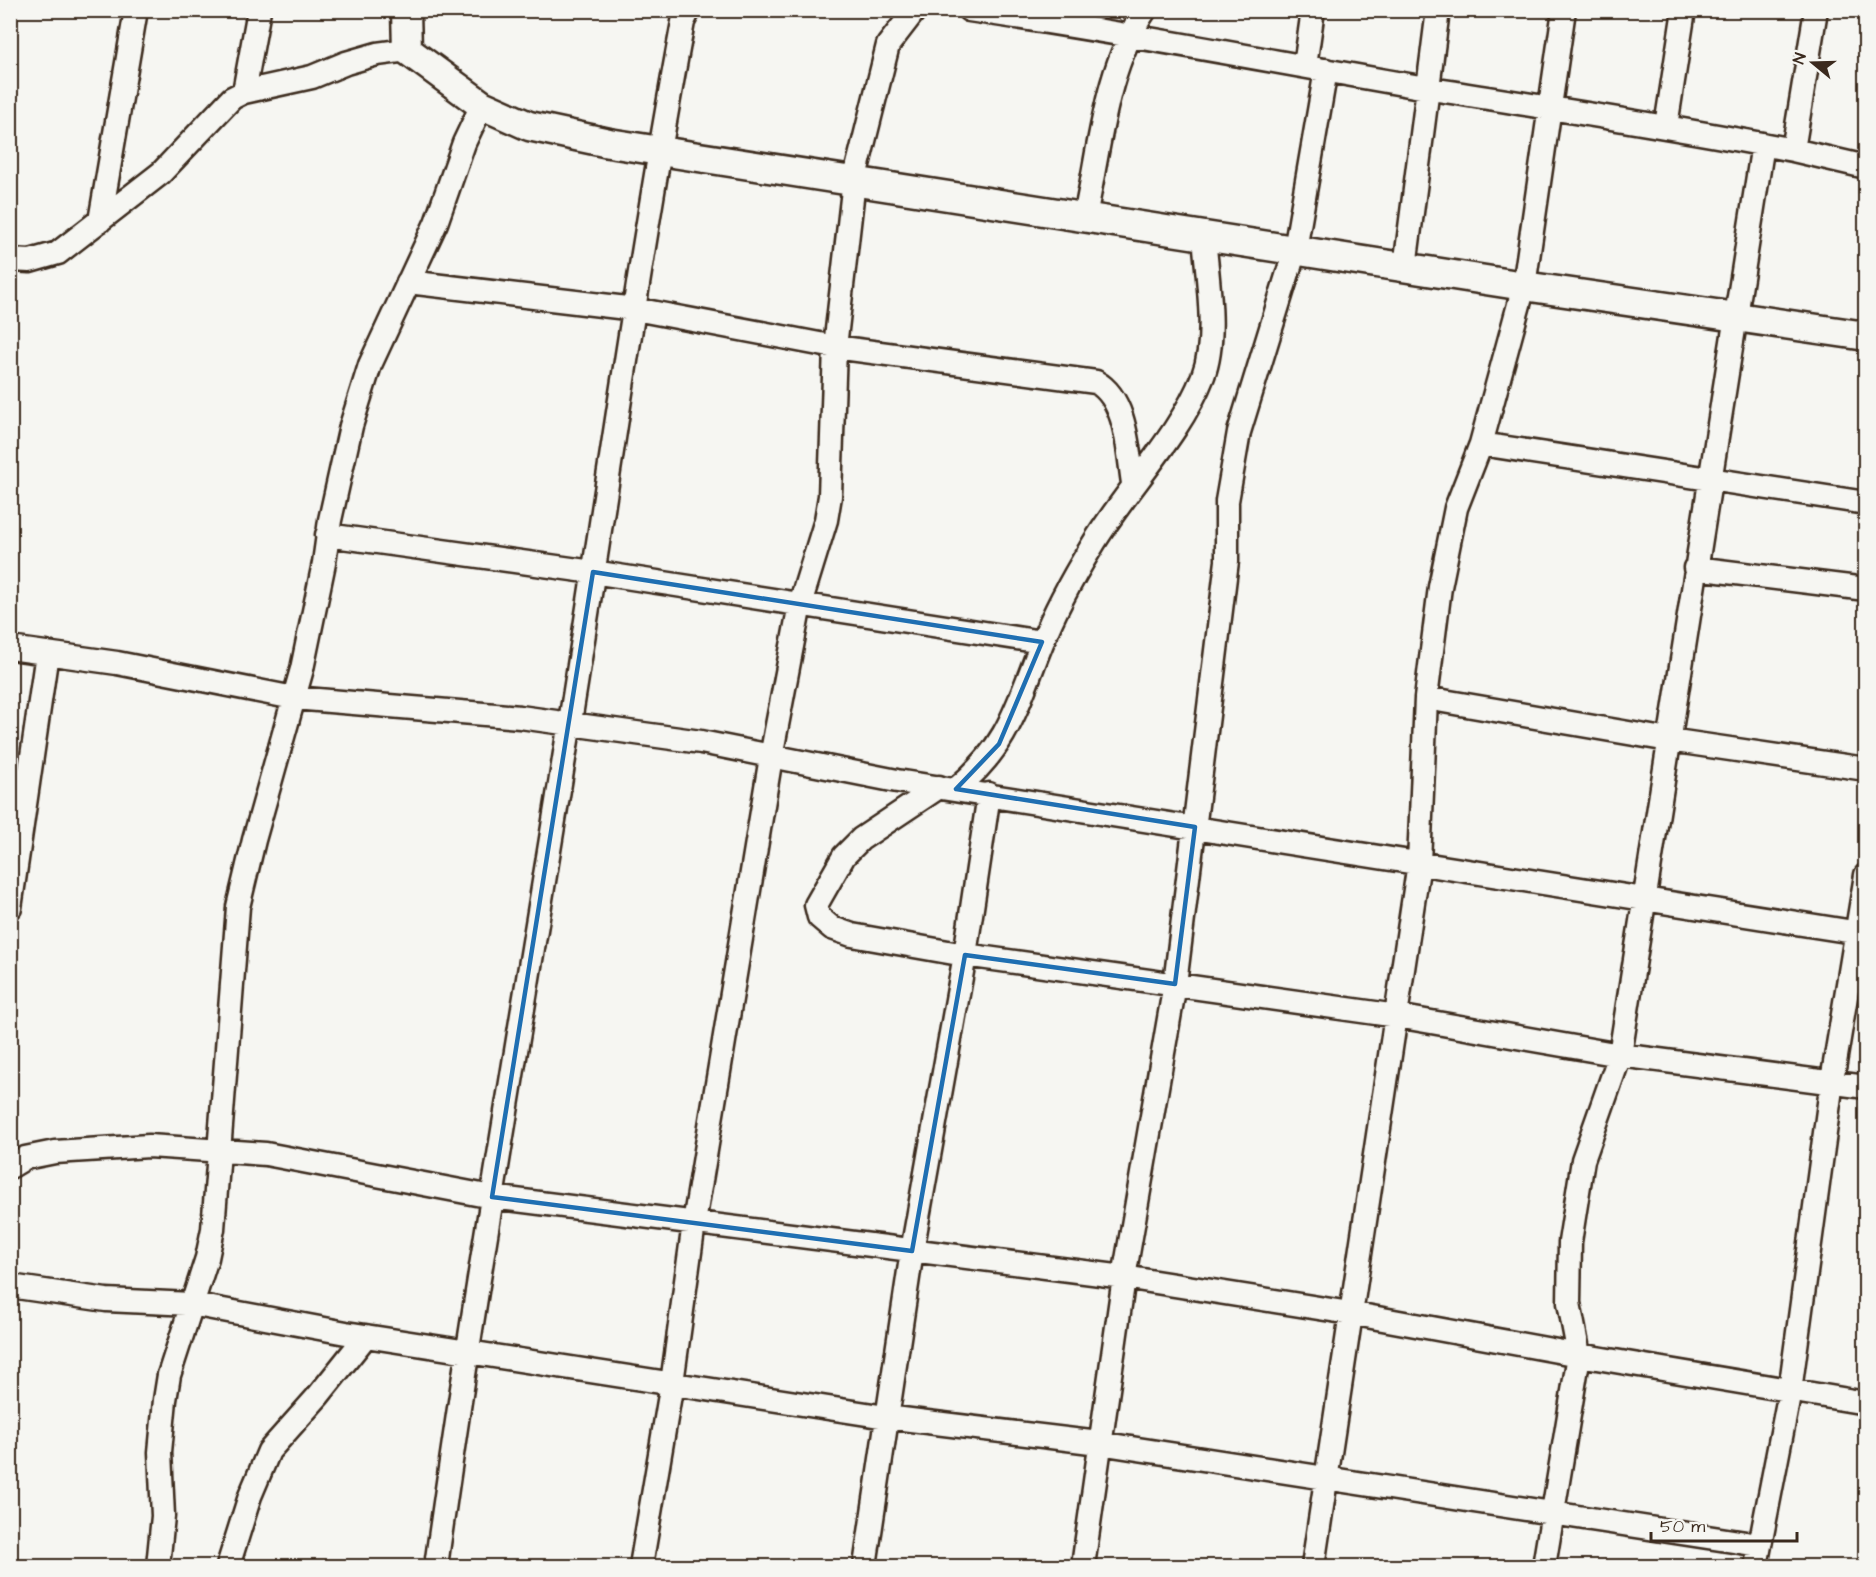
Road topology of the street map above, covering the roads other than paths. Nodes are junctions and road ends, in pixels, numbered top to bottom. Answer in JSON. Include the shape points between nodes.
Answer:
{"nodes":[{"id":1,"x":136,"y":10,"type":"edge"},
{"id":2,"x":259,"y":10,"type":"edge"},
{"id":3,"x":406,"y":10,"type":"edge"},
{"id":4,"x":689,"y":10,"type":"edge"},
{"id":5,"x":915,"y":10,"type":"edge"},
{"id":6,"x":969,"y":10,"type":"edge"},
{"id":7,"x":1145,"y":10,"type":"edge"},
{"id":8,"x":1313,"y":10,"type":"edge"},
{"id":9,"x":1438,"y":10,"type":"edge"},
{"id":10,"x":1564,"y":10,"type":"edge"},
{"id":11,"x":1684,"y":10,"type":"edge"},
{"id":12,"x":1816,"y":10,"type":"edge"},
{"id":13,"x":1078,"y":18,"type":"edge"},
{"id":14,"x":1129,"y":34,"type":"junction"},
{"id":15,"x":407,"y":50,"type":"junction"},
{"id":16,"x":1315,"y":68,"type":"junction"},
{"id":17,"x":1429,"y":88,"type":"junction"},
{"id":18,"x":244,"y":92,"type":"junction"},
{"id":19,"x":482,"y":105,"type":"junction"},
{"id":20,"x":1550,"y":106,"type":"junction"},
{"id":21,"x":1666,"y":126,"type":"junction"},
{"id":22,"x":1763,"y":144,"type":"junction"},
{"id":23,"x":1793,"y":150,"type":"junction"},
{"id":24,"x":659,"y":151,"type":"junction"},
{"id":25,"x":1866,"y":167,"type":"edge"},
{"id":26,"x":854,"y":181,"type":"junction"},
{"id":27,"x":1085,"y":216,"type":"junction"},
{"id":28,"x":100,"y":221,"type":"junction"},
{"id":29,"x":1204,"y":236,"type":"junction"},
{"id":30,"x":1295,"y":250,"type":"junction"},
{"id":31,"x":10,"y":260,"type":"edge"},
{"id":32,"x":1405,"y":267,"type":"junction"},
{"id":33,"x":408,"y":282,"type":"junction"},
{"id":34,"x":1524,"y":286,"type":"junction"},
{"id":35,"x":635,"y":309,"type":"junction"},
{"id":36,"x":1737,"y":317,"type":"junction"},
{"id":37,"x":1866,"y":336,"type":"edge"},
{"id":38,"x":835,"y":347,"type":"junction"},
{"id":39,"x":1481,"y":444,"type":"junction"},
{"id":40,"x":1709,"y":479,"type":"junction"},
{"id":41,"x":1133,"y":483,"type":"junction"},
{"id":42,"x":1866,"y":503,"type":"edge"},
{"id":43,"x":327,"y":536,"type":"junction"},
{"id":44,"x":1695,"y":567,"type":"junction"},
{"id":45,"x":593,"y":572,"type":"junction"},
{"id":46,"x":1866,"y":589,"type":"edge"},
{"id":47,"x":800,"y":604,"type":"junction"},
{"id":48,"x":1042,"y":642,"type":"junction"},
{"id":49,"x":10,"y":648,"type":"edge"},
{"id":50,"x":47,"y":653,"type":"junction"},
{"id":51,"x":294,"y":698,"type":"junction"},
{"id":52,"x":1426,"y":698,"type":"junction"},
{"id":53,"x":570,"y":724,"type":"junction"},
{"id":54,"x":1669,"y":740,"type":"junction"},
{"id":55,"x":771,"y":757,"type":"junction"},
{"id":56,"x":1866,"y":769,"type":"edge"},
{"id":57,"x":947,"y":788,"type":"junction"},
{"id":58,"x":989,"y":794,"type":"junction"},
{"id":59,"x":1195,"y":827,"type":"junction"},
{"id":60,"x":1419,"y":863,"type":"junction"},
{"id":61,"x":1866,"y":874,"type":"edge"},
{"id":62,"x":1646,"y":899,"type":"junction"},
{"id":63,"x":10,"y":908,"type":"edge"},
{"id":64,"x":1861,"y":933,"type":"edge"},
{"id":65,"x":965,"y":955,"type":"junction"},
{"id":66,"x":1175,"y":984,"type":"junction"},
{"id":67,"x":1397,"y":1016,"type":"junction"},
{"id":68,"x":1620,"y":1054,"type":"junction"},
{"id":69,"x":1832,"y":1081,"type":"junction"},
{"id":70,"x":1866,"y":1087,"type":"edge"},
{"id":71,"x":218,"y":1149,"type":"junction"},
{"id":72,"x":10,"y":1167,"type":"edge"},
{"id":73,"x":492,"y":1197,"type":"junction"},
{"id":74,"x":694,"y":1223,"type":"junction"},
{"id":75,"x":912,"y":1251,"type":"junction"},
{"id":76,"x":1124,"y":1277,"type":"junction"},
{"id":77,"x":10,"y":1286,"type":"edge"},
{"id":78,"x":191,"y":1304,"type":"junction"},
{"id":79,"x":1350,"y":1313,"type":"junction"},
{"id":80,"x":366,"y":1336,"type":"junction"},
{"id":81,"x":466,"y":1350,"type":"junction"},
{"id":82,"x":1579,"y":1355,"type":"junction"},
{"id":83,"x":672,"y":1383,"type":"junction"},
{"id":84,"x":1790,"y":1391,"type":"junction"},
{"id":85,"x":1866,"y":1403,"type":"edge"},
{"id":86,"x":886,"y":1417,"type":"junction"},
{"id":87,"x":1099,"y":1443,"type":"junction"},
{"id":88,"x":1325,"y":1479,"type":"junction"},
{"id":89,"x":1552,"y":1515,"type":"junction"},
{"id":90,"x":1758,"y":1556,"type":"edge"},
{"id":91,"x":158,"y":1566,"type":"edge"},
{"id":92,"x":228,"y":1566,"type":"edge"},
{"id":93,"x":436,"y":1566,"type":"edge"},
{"id":94,"x":641,"y":1566,"type":"edge"},
{"id":95,"x":865,"y":1566,"type":"edge"},
{"id":96,"x":1083,"y":1566,"type":"edge"},
{"id":97,"x":1313,"y":1566,"type":"edge"},
{"id":98,"x":1544,"y":1566,"type":"edge"}],
"edges":[{"from":1,"to":28,"type":"street"},
{"from":2,"to":18,"type":"street"},
{"from":3,"to":15,"type":"street"},
{"from":4,"to":24,"type":"street","via":[[683,22]]},
{"from":5,"to":26,"type":"street","via":[[888,45]]},
{"from":6,"to":13,"type":"street"},
{"from":7,"to":14,"type":"street"},
{"from":8,"to":16,"type":"street"},
{"from":9,"to":17,"type":"street"},
{"from":10,"to":20,"type":"street"},
{"from":11,"to":21,"type":"street"},
{"from":12,"to":23,"type":"street"},
{"from":13,"to":14,"type":"street"},
{"from":14,"to":16,"type":"street"},
{"from":14,"to":27,"type":"street","via":[[1117,65]]},
{"from":15,"to":18,"type":"street","via":[[377,54],[312,77]]},
{"from":15,"to":19,"type":"street"},
{"from":16,"to":17,"type":"street"},
{"from":16,"to":30,"type":"street"},
{"from":17,"to":20,"type":"street"},
{"from":17,"to":32,"type":"street"},
{"from":18,"to":28,"type":"street","via":[[223,105],[161,173]]},
{"from":19,"to":24,"type":"street","via":[[529,126]]},
{"from":19,"to":33,"type":"street","via":[[436,223]]},
{"from":20,"to":21,"type":"street"},
{"from":20,"to":34,"type":"street"},
{"from":21,"to":22,"type":"street"},
{"from":22,"to":23,"type":"street"},
{"from":22,"to":36,"type":"street"},
{"from":23,"to":25,"type":"street"},
{"from":24,"to":26,"type":"street"},
{"from":24,"to":35,"type":"street"},
{"from":26,"to":27,"type":"street"},
{"from":26,"to":38,"type":"street"},
{"from":27,"to":29,"type":"street"},
{"from":28,"to":31,"type":"street","via":[[58,253],[30,261]]},
{"from":29,"to":30,"type":"street"},
{"from":29,"to":41,"type":"street","via":[[1209,346],[1204,374],[1185,414]]},
{"from":30,"to":32,"type":"street"},
{"from":30,"to":59,"type":"street","via":[[1239,432],[1227,501],[1227,561]]},
{"from":32,"to":34,"type":"street"},
{"from":33,"to":35,"type":"street"},
{"from":33,"to":43,"type":"street","via":[[370,365],[358,402]]},
{"from":34,"to":36,"type":"street"},
{"from":34,"to":39,"type":"street"},
{"from":35,"to":38,"type":"street"},
{"from":35,"to":45,"type":"street"},
{"from":36,"to":37,"type":"street"},
{"from":36,"to":40,"type":"street"},
{"from":38,"to":41,"type":"street","via":[[1096,382],[1107,388],[1124,429]]},
{"from":38,"to":47,"type":"street","via":[[830,496]]},
{"from":39,"to":40,"type":"street"},
{"from":39,"to":52,"type":"street","via":[[1456,508],[1440,587]]},
{"from":40,"to":42,"type":"street"},
{"from":40,"to":44,"type":"street"},
{"from":41,"to":48,"type":"street","via":[[1093,544]]},
{"from":43,"to":45,"type":"street"},
{"from":43,"to":51,"type":"street"},
{"from":44,"to":46,"type":"street"},
{"from":44,"to":54,"type":"street"},
{"from":45,"to":47,"type":"street"},
{"from":45,"to":53,"type":"street"},
{"from":47,"to":48,"type":"street"},
{"from":47,"to":55,"type":"street"},
{"from":48,"to":57,"type":"street","via":[[1015,715],[999,744],[982,767]]},
{"from":49,"to":50,"type":"street"},
{"from":50,"to":51,"type":"street"},
{"from":50,"to":63,"type":"street"},
{"from":51,"to":53,"type":"street"},
{"from":51,"to":71,"type":"street","via":[[238,908]]},
{"from":52,"to":54,"type":"street"},
{"from":52,"to":60,"type":"street"},
{"from":53,"to":55,"type":"street","via":[[700,742]]},
{"from":53,"to":73,"type":"street"},
{"from":54,"to":56,"type":"street"},
{"from":54,"to":62,"type":"street"},
{"from":55,"to":57,"type":"street"},
{"from":55,"to":74,"type":"street"},
{"from":57,"to":58,"type":"street"},
{"from":57,"to":65,"type":"street","via":[[861,839],[844,856],[816,905],[819,917],[832,928],[852,935]]},
{"from":58,"to":59,"type":"street"},
{"from":58,"to":65,"type":"street"},
{"from":59,"to":60,"type":"street"},
{"from":59,"to":66,"type":"street"},
{"from":60,"to":62,"type":"street"},
{"from":60,"to":67,"type":"street"},
{"from":61,"to":64,"type":"street"},
{"from":62,"to":64,"type":"street"},
{"from":62,"to":68,"type":"street"},
{"from":64,"to":69,"type":"street"},
{"from":65,"to":66,"type":"street"},
{"from":65,"to":75,"type":"street"},
{"from":66,"to":67,"type":"street"},
{"from":66,"to":76,"type":"street"},
{"from":67,"to":68,"type":"street"},
{"from":67,"to":79,"type":"street"},
{"from":68,"to":69,"type":"street"},
{"from":68,"to":82,"type":"street","via":[[1583,1160],[1570,1242],[1569,1303]]},
{"from":69,"to":70,"type":"street"},
{"from":69,"to":84,"type":"street"},
{"from":71,"to":72,"type":"street","via":[[149,1146],[55,1152],[25,1158]]},
{"from":71,"to":73,"type":"street","via":[[266,1154]]},
{"from":71,"to":78,"type":"street","via":[[213,1229]]},
{"from":73,"to":74,"type":"street"},
{"from":73,"to":81,"type":"street"},
{"from":74,"to":75,"type":"street"},
{"from":74,"to":83,"type":"street"},
{"from":75,"to":76,"type":"street"},
{"from":75,"to":86,"type":"street"},
{"from":76,"to":79,"type":"street"},
{"from":76,"to":87,"type":"street"},
{"from":77,"to":78,"type":"street","via":[[106,1300]]},
{"from":78,"to":80,"type":"street"},
{"from":78,"to":91,"type":"street","via":[[170,1375],[161,1427],[163,1516]]},
{"from":79,"to":82,"type":"street"},
{"from":79,"to":88,"type":"street"},
{"from":80,"to":81,"type":"street"},
{"from":80,"to":92,"type":"street","via":[[269,1451],[249,1496]]},
{"from":81,"to":83,"type":"street"},
{"from":81,"to":93,"type":"street"},
{"from":82,"to":84,"type":"street"},
{"from":82,"to":89,"type":"street"},
{"from":83,"to":86,"type":"street"},
{"from":83,"to":94,"type":"street"},
{"from":84,"to":85,"type":"street"},
{"from":84,"to":90,"type":"street"},
{"from":86,"to":87,"type":"street"},
{"from":86,"to":95,"type":"street"},
{"from":87,"to":88,"type":"street"},
{"from":87,"to":96,"type":"street"},
{"from":88,"to":89,"type":"street"},
{"from":88,"to":97,"type":"street"},
{"from":89,"to":90,"type":"street"},
{"from":89,"to":98,"type":"street"}]}
